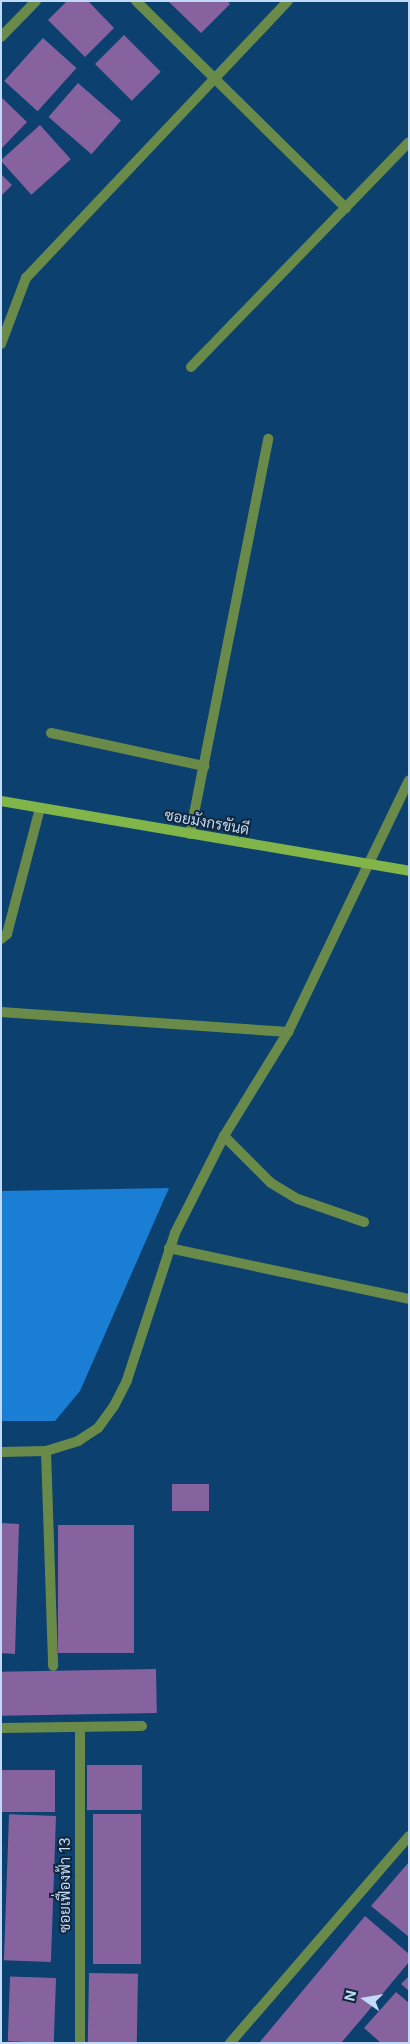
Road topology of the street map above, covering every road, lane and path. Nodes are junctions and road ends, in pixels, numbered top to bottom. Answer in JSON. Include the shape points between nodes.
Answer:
{"nodes":[{"id":1,"x":36,"y":1,"type":"edge"},
{"id":2,"x":136,"y":1,"type":"edge"},
{"id":3,"x":288,"y":1,"type":"edge"},
{"id":4,"x":1,"y":37,"type":"edge"},
{"id":5,"x":214,"y":78,"type":"junction"},
{"id":6,"x":409,"y":142,"type":"edge"},
{"id":7,"x":346,"y":208,"type":"junction"},
{"id":8,"x":1,"y":344,"type":"edge"},
{"id":9,"x":191,"y":367,"type":"dead end"},
{"id":10,"x":268,"y":439,"type":"dead end"},
{"id":11,"x":51,"y":732,"type":"dead end"},
{"id":12,"x":204,"y":766,"type":"junction"},
{"id":13,"x":409,"y":780,"type":"edge"},
{"id":14,"x":1,"y":801,"type":"edge"},
{"id":15,"x":40,"y":808,"type":"junction"},
{"id":16,"x":190,"y":834,"type":"junction"},
{"id":17,"x":368,"y":865,"type":"junction"},
{"id":18,"x":409,"y":871,"type":"edge"},
{"id":19,"x":1,"y":939,"type":"edge"},
{"id":20,"x":1,"y":1012,"type":"edge"},
{"id":21,"x":288,"y":1032,"type":"junction"},
{"id":22,"x":224,"y":1136,"type":"junction"},
{"id":23,"x":364,"y":1222,"type":"dead end"},
{"id":24,"x":169,"y":1248,"type":"junction"},
{"id":25,"x":409,"y":1298,"type":"edge"},
{"id":26,"x":46,"y":1451,"type":"junction"},
{"id":27,"x":1,"y":1452,"type":"edge"},
{"id":28,"x":53,"y":1666,"type":"dead end"},
{"id":29,"x":142,"y":1726,"type":"dead end"},
{"id":30,"x":80,"y":1727,"type":"junction"},
{"id":31,"x":1,"y":1728,"type":"edge"},
{"id":32,"x":409,"y":1836,"type":"edge"},
{"id":33,"x":80,"y":2043,"type":"edge"},
{"id":34,"x":230,"y":2043,"type":"edge"}],
"edges":[{"from":1,"to":4,"type":"street"},
{"from":2,"to":5,"type":"street"},
{"from":3,"to":5,"type":"street"},
{"from":5,"to":7,"type":"street"},
{"from":5,"to":8,"type":"street","via":[[26,278]]},
{"from":6,"to":7,"type":"street"},
{"from":7,"to":9,"type":"street"},
{"from":10,"to":12,"type":"street"},
{"from":11,"to":12,"type":"street"},
{"from":12,"to":16,"type":"street"},
{"from":13,"to":17,"type":"street"},
{"from":14,"to":15,"type":"street","name":"ซอยมังกรขันดี"},
{"from":15,"to":16,"type":"street","name":"ซอยมังกรขันดี"},
{"from":15,"to":19,"type":"street","via":[[7,934]]},
{"from":16,"to":17,"type":"street","name":"ซอยมังกรขันดี"},
{"from":17,"to":18,"type":"street","name":"ซอยมังกรขันดี"},
{"from":17,"to":21,"type":"street"},
{"from":20,"to":21,"type":"street"},
{"from":21,"to":22,"type":"street"},
{"from":22,"to":23,"type":"street","via":[[270,1184],[298,1199]]},
{"from":22,"to":24,"type":"street"},
{"from":24,"to":25,"type":"street"},
{"from":24,"to":26,"type":"street","via":[[127,1380],[114,1406],[98,1428]]},
{"from":26,"to":27,"type":"street"},
{"from":26,"to":28,"type":"street"},
{"from":29,"to":30,"type":"street"},
{"from":30,"to":31,"type":"street"},
{"from":30,"to":33,"type":"street","name":"ซอยเฟื่องฟ้า 13"},
{"from":32,"to":34,"type":"street"}]}
